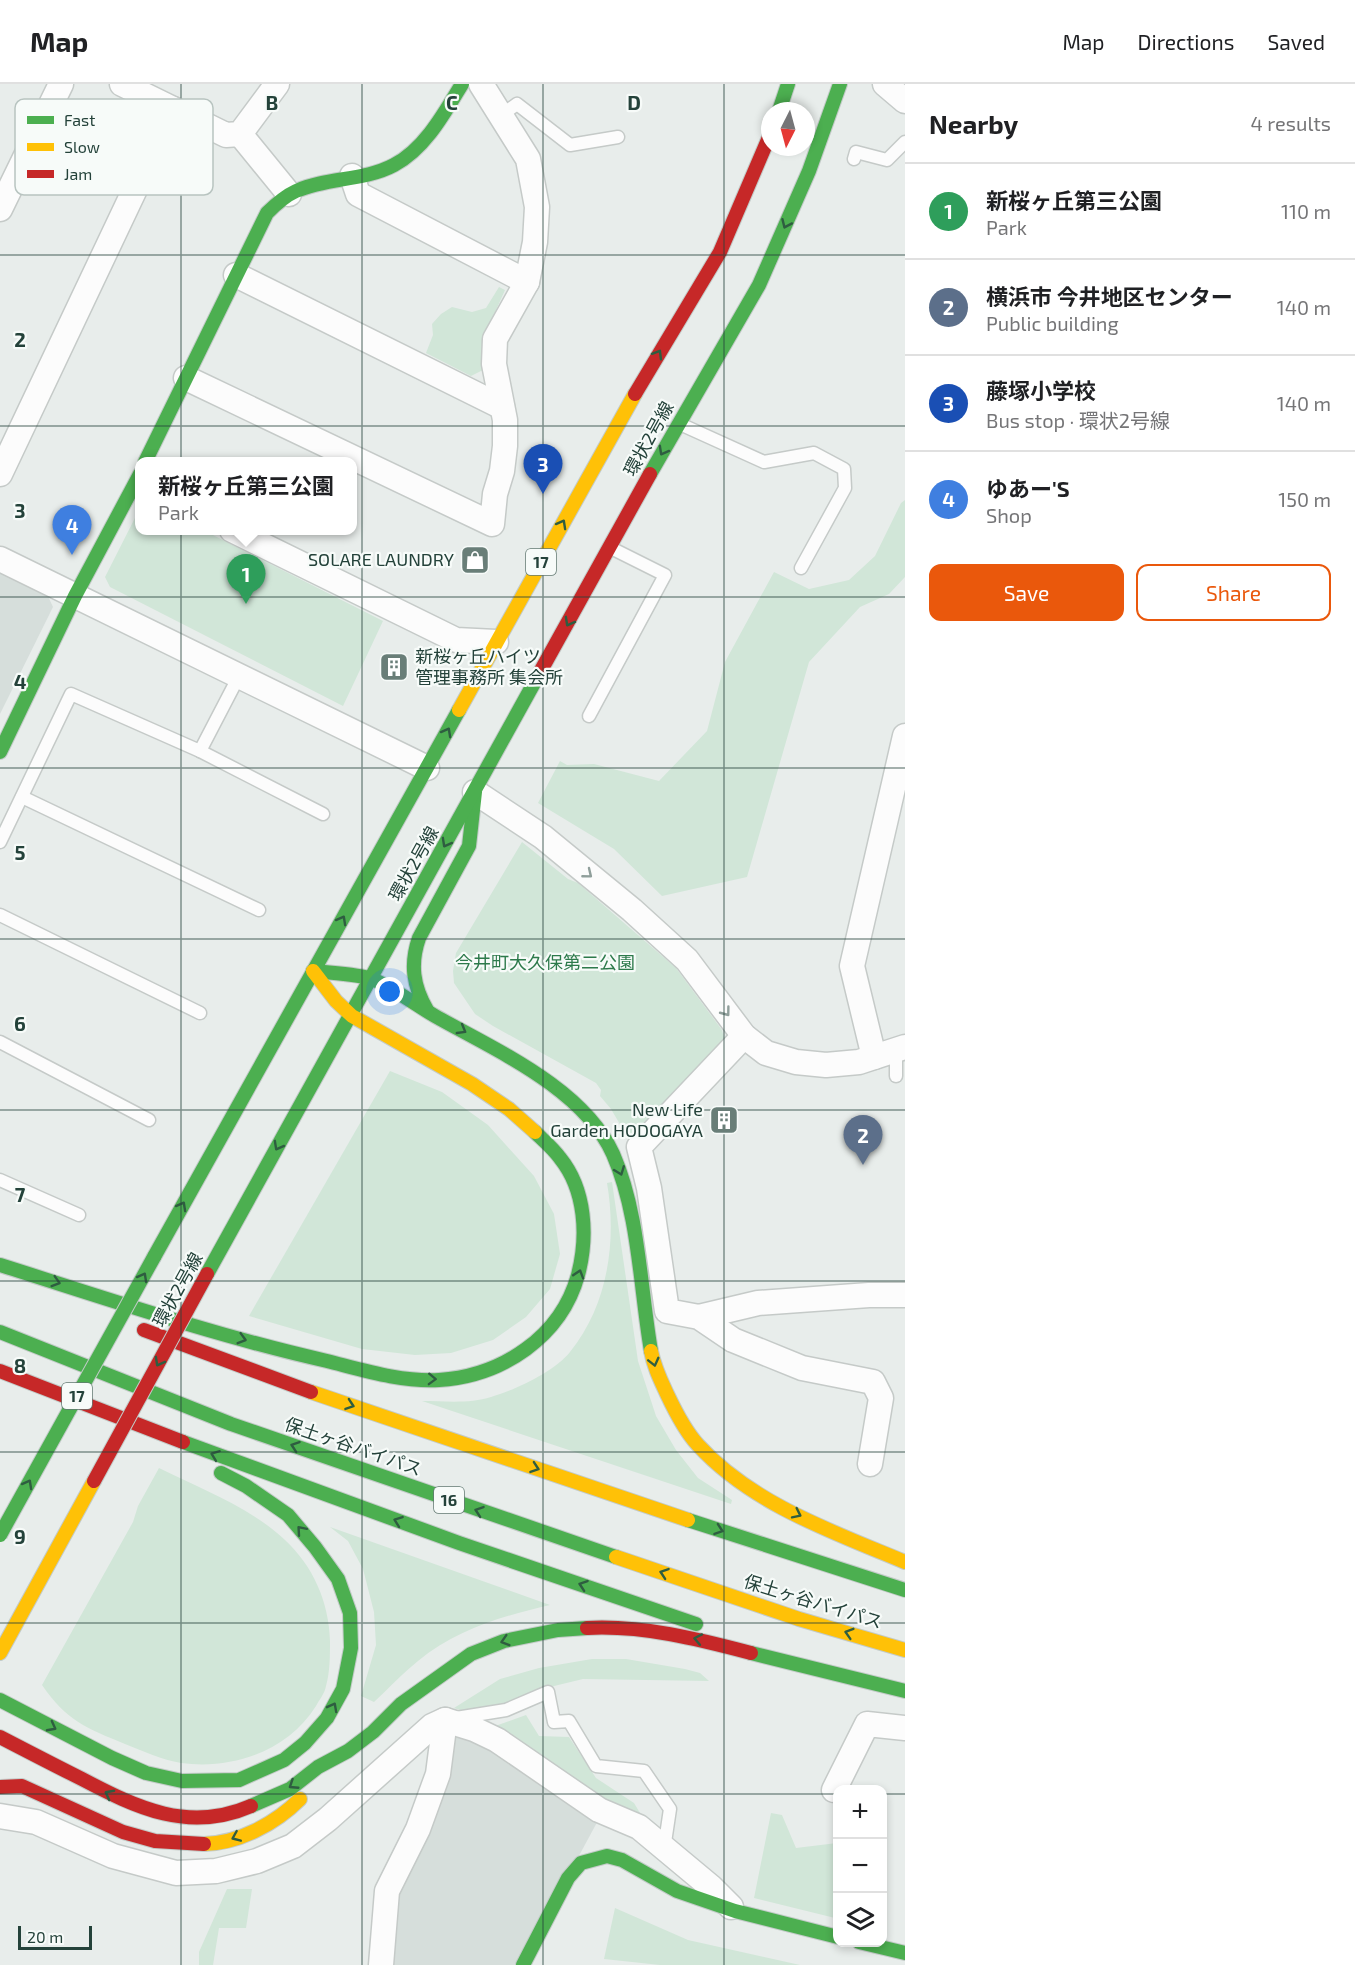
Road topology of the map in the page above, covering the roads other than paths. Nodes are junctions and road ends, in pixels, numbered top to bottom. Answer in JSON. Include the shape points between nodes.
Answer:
{"nodes":[{"id":1,"x":61,"y":84,"type":"edge"},
{"id":2,"x":122,"y":84,"type":"edge"},
{"id":3,"x":277,"y":84,"type":"edge"},
{"id":4,"x":462,"y":84,"type":"edge"},
{"id":5,"x":481,"y":84,"type":"edge"},
{"id":6,"x":788,"y":84,"type":"edge"},
{"id":7,"x":840,"y":84,"type":"edge"},
{"id":8,"x":885,"y":84,"type":"edge"},
{"id":9,"x":54,"y":99,"type":"edge"},
{"id":10,"x":153,"y":99,"type":"edge"},
{"id":11,"x":905,"y":101,"type":"edge"},
{"id":12,"x":781,"y":102,"type":"edge"},
{"id":13,"x":500,"y":116,"type":"junction"},
{"id":14,"x":213,"y":129,"type":"edge"},
{"id":15,"x":240,"y":134,"type":"junction"},
{"id":16,"x":618,"y":137,"type":"dead end"},
{"id":17,"x":905,"y":141,"type":"edge"},
{"id":18,"x":762,"y":156,"type":"edge"},
{"id":19,"x":854,"y":159,"type":"dead end"},
{"id":20,"x":352,"y":176,"type":"junction"},
{"id":21,"x":15,"y":178,"type":"edge"},
{"id":22,"x":289,"y":194,"type":"junction"},
{"id":23,"x":132,"y":195,"type":"edge"},
{"id":24,"x":0,"y":208,"type":"edge"},
{"id":25,"x":236,"y":275,"type":"junction"},
{"id":26,"x":527,"y":282,"type":"junction"},
{"id":27,"x":186,"y":378,"type":"junction"},
{"id":28,"x":502,"y":407,"type":"junction"},
{"id":29,"x":678,"y":423,"type":"junction"},
{"id":30,"x":147,"y":457,"type":"edge"},
{"id":31,"x":352,"y":457,"type":"edge"},
{"id":32,"x":357,"y":460,"type":"edge"},
{"id":33,"x":0,"y":474,"type":"edge"},
{"id":34,"x":135,"y":490,"type":"edge"},
{"id":35,"x":240,"y":535,"type":"edge"},
{"id":36,"x":610,"y":547,"type":"junction"},
{"id":37,"x":0,"y":559,"type":"edge"},
{"id":38,"x":801,"y":568,"type":"dead end"},
{"id":39,"x":75,"y":596,"type":"junction"},
{"id":40,"x":496,"y":642,"type":"junction"},
{"id":41,"x":239,"y":676,"type":"junction"},
{"id":42,"x":589,"y":716,"type":"dead end"},
{"id":43,"x":905,"y":736,"type":"edge"},
{"id":44,"x":0,"y":752,"type":"edge"},
{"id":45,"x":200,"y":752,"type":"junction"},
{"id":46,"x":428,"y":768,"type":"junction"},
{"id":47,"x":475,"y":792,"type":"junction"},
{"id":48,"x":22,"y":796,"type":"junction"},
{"id":49,"x":323,"y":814,"type":"dead end"},
{"id":50,"x":0,"y":842,"type":"edge"},
{"id":51,"x":259,"y":910,"type":"dead end"},
{"id":52,"x":0,"y":915,"type":"edge"},
{"id":53,"x":313,"y":971,"type":"junction"},
{"id":54,"x":371,"y":979,"type":"junction"},
{"id":55,"x":427,"y":1010,"type":"junction"},
{"id":56,"x":200,"y":1013,"type":"dead end"},
{"id":57,"x":350,"y":1015,"type":"junction"},
{"id":58,"x":744,"y":1036,"type":"junction"},
{"id":59,"x":0,"y":1042,"type":"edge"},
{"id":60,"x":892,"y":1051,"type":"edge"},
{"id":61,"x":896,"y":1076,"type":"dead end"},
{"id":62,"x":149,"y":1120,"type":"dead end"},
{"id":63,"x":0,"y":1180,"type":"edge"},
{"id":64,"x":79,"y":1215,"type":"dead end"},
{"id":65,"x":0,"y":1264,"type":"edge"},
{"id":66,"x":0,"y":1275,"type":"edge"},
{"id":67,"x":905,"y":1295,"type":"edge"},
{"id":68,"x":66,"y":1300,"type":"dead end"},
{"id":69,"x":109,"y":1317,"type":"dead end"},
{"id":70,"x":699,"y":1317,"type":"junction"},
{"id":71,"x":0,"y":1332,"type":"edge"},
{"id":72,"x":0,"y":1371,"type":"edge"},
{"id":73,"x":0,"y":1377,"type":"edge"},
{"id":74,"x":870,"y":1464,"type":"dead end"},
{"id":75,"x":0,"y":1535,"type":"edge"},
{"id":76,"x":905,"y":1562,"type":"edge"},
{"id":77,"x":905,"y":1590,"type":"edge"},
{"id":78,"x":905,"y":1650,"type":"edge"},
{"id":79,"x":0,"y":1653,"type":"edge"},
{"id":80,"x":901,"y":1690,"type":"edge"},
{"id":81,"x":0,"y":1700,"type":"edge"},
{"id":82,"x":445,"y":1720,"type":"junction"},
{"id":83,"x":905,"y":1728,"type":"edge"},
{"id":84,"x":0,"y":1737,"type":"edge"},
{"id":85,"x":348,"y":1751,"type":"junction"},
{"id":86,"x":837,"y":1785,"type":"edge"},
{"id":87,"x":0,"y":1787,"type":"edge"},
{"id":88,"x":0,"y":1816,"type":"edge"},
{"id":89,"x":664,"y":1849,"type":"junction"},
{"id":90,"x":735,"y":1911,"type":"junction"},
{"id":91,"x":833,"y":1936,"type":"edge"},
{"id":92,"x":880,"y":1947,"type":"edge"},
{"id":93,"x":905,"y":1953,"type":"edge"},
{"id":94,"x":381,"y":1965,"type":"edge"},
{"id":95,"x":523,"y":1965,"type":"edge"}],
"edges":[{"from":1,"to":9,"type":"street"},
{"from":2,"to":10,"type":"street"},
{"from":3,"to":15,"type":"street"},
{"from":4,"to":20,"type":"main road","via":[[444,115],[397,164],[373,174]]},
{"from":5,"to":13,"type":"street"},
{"from":6,"to":12,"type":"main road"},
{"from":7,"to":29,"type":"main road","name":"環状2号線","one_way":true,"via":[[809,171],[759,285]]},
{"from":8,"to":11,"type":"street"},
{"from":13,"to":16,"type":"lane","via":[[518,104],[570,145]]},
{"from":13,"to":26,"type":"street","via":[[528,159],[537,207]]},
{"from":14,"to":15,"type":"street","via":[[226,135]]},
{"from":15,"to":22,"type":"street"},
{"from":17,"to":19,"type":"lane","via":[[887,160],[856,152]]},
{"from":40,"to":18,"type":"main road","name":"環状2号線","number":"17","one_way":true,"via":[[648,371],[720,252]]},
{"from":20,"to":22,"type":"main road","via":[[308,185]]},
{"from":20,"to":26,"type":"street","via":[[358,194]]},
{"from":21,"to":24,"type":"street"},
{"from":22,"to":25,"type":"main road","via":[[267,213]]},
{"from":23,"to":33,"type":"street"},
{"from":25,"to":27,"type":"main road"},
{"from":25,"to":28,"type":"street"},
{"from":26,"to":28,"type":"street","via":[[495,339],[494,364]]},
{"from":27,"to":30,"type":"main road"},
{"from":27,"to":31,"type":"street"},
{"from":28,"to":32,"type":"street","via":[[505,446],[492,524]]},
{"from":29,"to":36,"type":"main road","name":"環状2号線","one_way":true},
{"from":29,"to":38,"type":"lane","via":[[764,462],[814,453],[844,469],[844,488]]},
{"from":34,"to":39,"type":"main road"},
{"from":35,"to":40,"type":"street","via":[[456,640]]},
{"from":36,"to":42,"type":"lane","via":[[665,575]]},
{"from":36,"to":47,"type":"main road","name":"環状2号線","one_way":true},
{"from":37,"to":39,"type":"street"},
{"from":39,"to":41,"type":"street"},
{"from":39,"to":44,"type":"main road"},
{"from":46,"to":40,"type":"main road","name":"環状2号線","number":"17","one_way":true},
{"from":41,"to":45,"type":"lane"},
{"from":41,"to":46,"type":"street"},
{"from":43,"to":60,"type":"street","via":[[852,966]]},
{"from":45,"to":48,"type":"lane","via":[[71,694]]},
{"from":45,"to":49,"type":"lane"},
{"from":53,"to":46,"type":"main road","name":"環状2号線","number":"17","one_way":true},
{"from":47,"to":54,"type":"main road","name":"環状2号線","one_way":true},
{"from":47,"to":55,"type":"main road","via":[[468,846],[413,953],[412,975]]},
{"from":47,"to":58,"type":"street","one_way":true,"via":[[543,837],[632,910],[687,960]]},
{"from":48,"to":50,"type":"lane"},
{"from":48,"to":51,"type":"lane"},
{"from":52,"to":56,"type":"lane"},
{"from":53,"to":54,"type":"main road"},
{"from":53,"to":57,"type":"main road"},
{"from":75,"to":53,"type":"main road","name":"環状2号線","number":"17","one_way":true,"bridge":true},
{"from":54,"to":55,"type":"main road"},
{"from":54,"to":57,"type":"main road","name":"環状2号線"},
{"from":55,"to":76,"type":"main road","one_way":true,"via":[[527,1068],[571,1100],[594,1124],[612,1152],[624,1183],[633,1228],[654,1367],[673,1407],[698,1444],[729,1473],[768,1500]]},
{"from":65,"to":57,"type":"main road","one_way":true,"via":[[243,1340],[401,1378],[448,1380],[486,1372],[534,1344],[559,1318],[581,1271],[586,1233],[579,1195],[563,1161],[529,1125],[481,1089]]},
{"from":57,"to":79,"type":"main road","name":"環状2号線","one_way":true,"bridge":true},
{"from":58,"to":60,"type":"street","via":[[766,1053],[796,1062],[859,1062]]},
{"from":58,"to":70,"type":"street","via":[[639,1147],[667,1311]]},
{"from":59,"to":62,"type":"lane"},
{"from":60,"to":61,"type":"lane"},
{"from":63,"to":64,"type":"lane"},
{"from":66,"to":68,"type":"main road"},
{"from":67,"to":70,"type":"street","via":[[758,1303]]},
{"from":69,"to":77,"type":"main road","one_way":true,"via":[[489,1453]]},
{"from":70,"to":74,"type":"street","via":[[733,1340],[802,1368],[873,1382],[881,1398]]},
{"from":78,"to":71,"type":"main road","name":"保土ヶ谷バイパス","number":"16","one_way":true,"via":[[330,1459]]},
{"from":80,"to":72,"type":"main road","one_way":true,"via":[[798,1659],[448,1539],[226,1459]]},
{"from":81,"to":73,"type":"main road","one_way":true,"via":[[146,1773],[182,1781],[239,1780],[284,1760],[327,1718],[343,1689],[351,1648],[350,1613],[338,1580],[288,1515],[246,1486],[205,1465]]},
{"from":80,"to":85,"type":"main road","one_way":true,"via":[[696,1638],[613,1627],[558,1630],[504,1641],[471,1654],[401,1704]]},
{"from":82,"to":88,"type":"street","via":[[432,1726],[292,1846],[257,1861],[216,1871],[176,1873],[112,1857],[36,1822]]},
{"from":82,"to":89,"type":"street","via":[[497,1740],[599,1810],[639,1827]]},
{"from":82,"to":89,"type":"lane","via":[[506,1710],[548,1692],[554,1722],[569,1721],[596,1766],[644,1771],[670,1809]]},
{"from":82,"to":94,"type":"street","via":[[438,1774],[418,1829],[387,1891]]},
{"from":83,"to":86,"type":"street","via":[[867,1725]]},
{"from":85,"to":84,"type":"main road","one_way":true,"via":[[318,1767],[290,1789],[235,1813],[196,1818],[160,1814],[126,1802]]},
{"from":85,"to":87,"type":"main road","one_way":true,"via":[[288,1811],[261,1828],[222,1843],[155,1841],[123,1833],[22,1786]]},
{"from":89,"to":90,"type":"street"},
{"from":90,"to":91,"type":"main road"},
{"from":90,"to":95,"type":"main road","via":[[677,1891],[622,1860],[607,1856],[581,1863],[568,1878]]},
{"from":92,"to":93,"type":"main road"}]}
